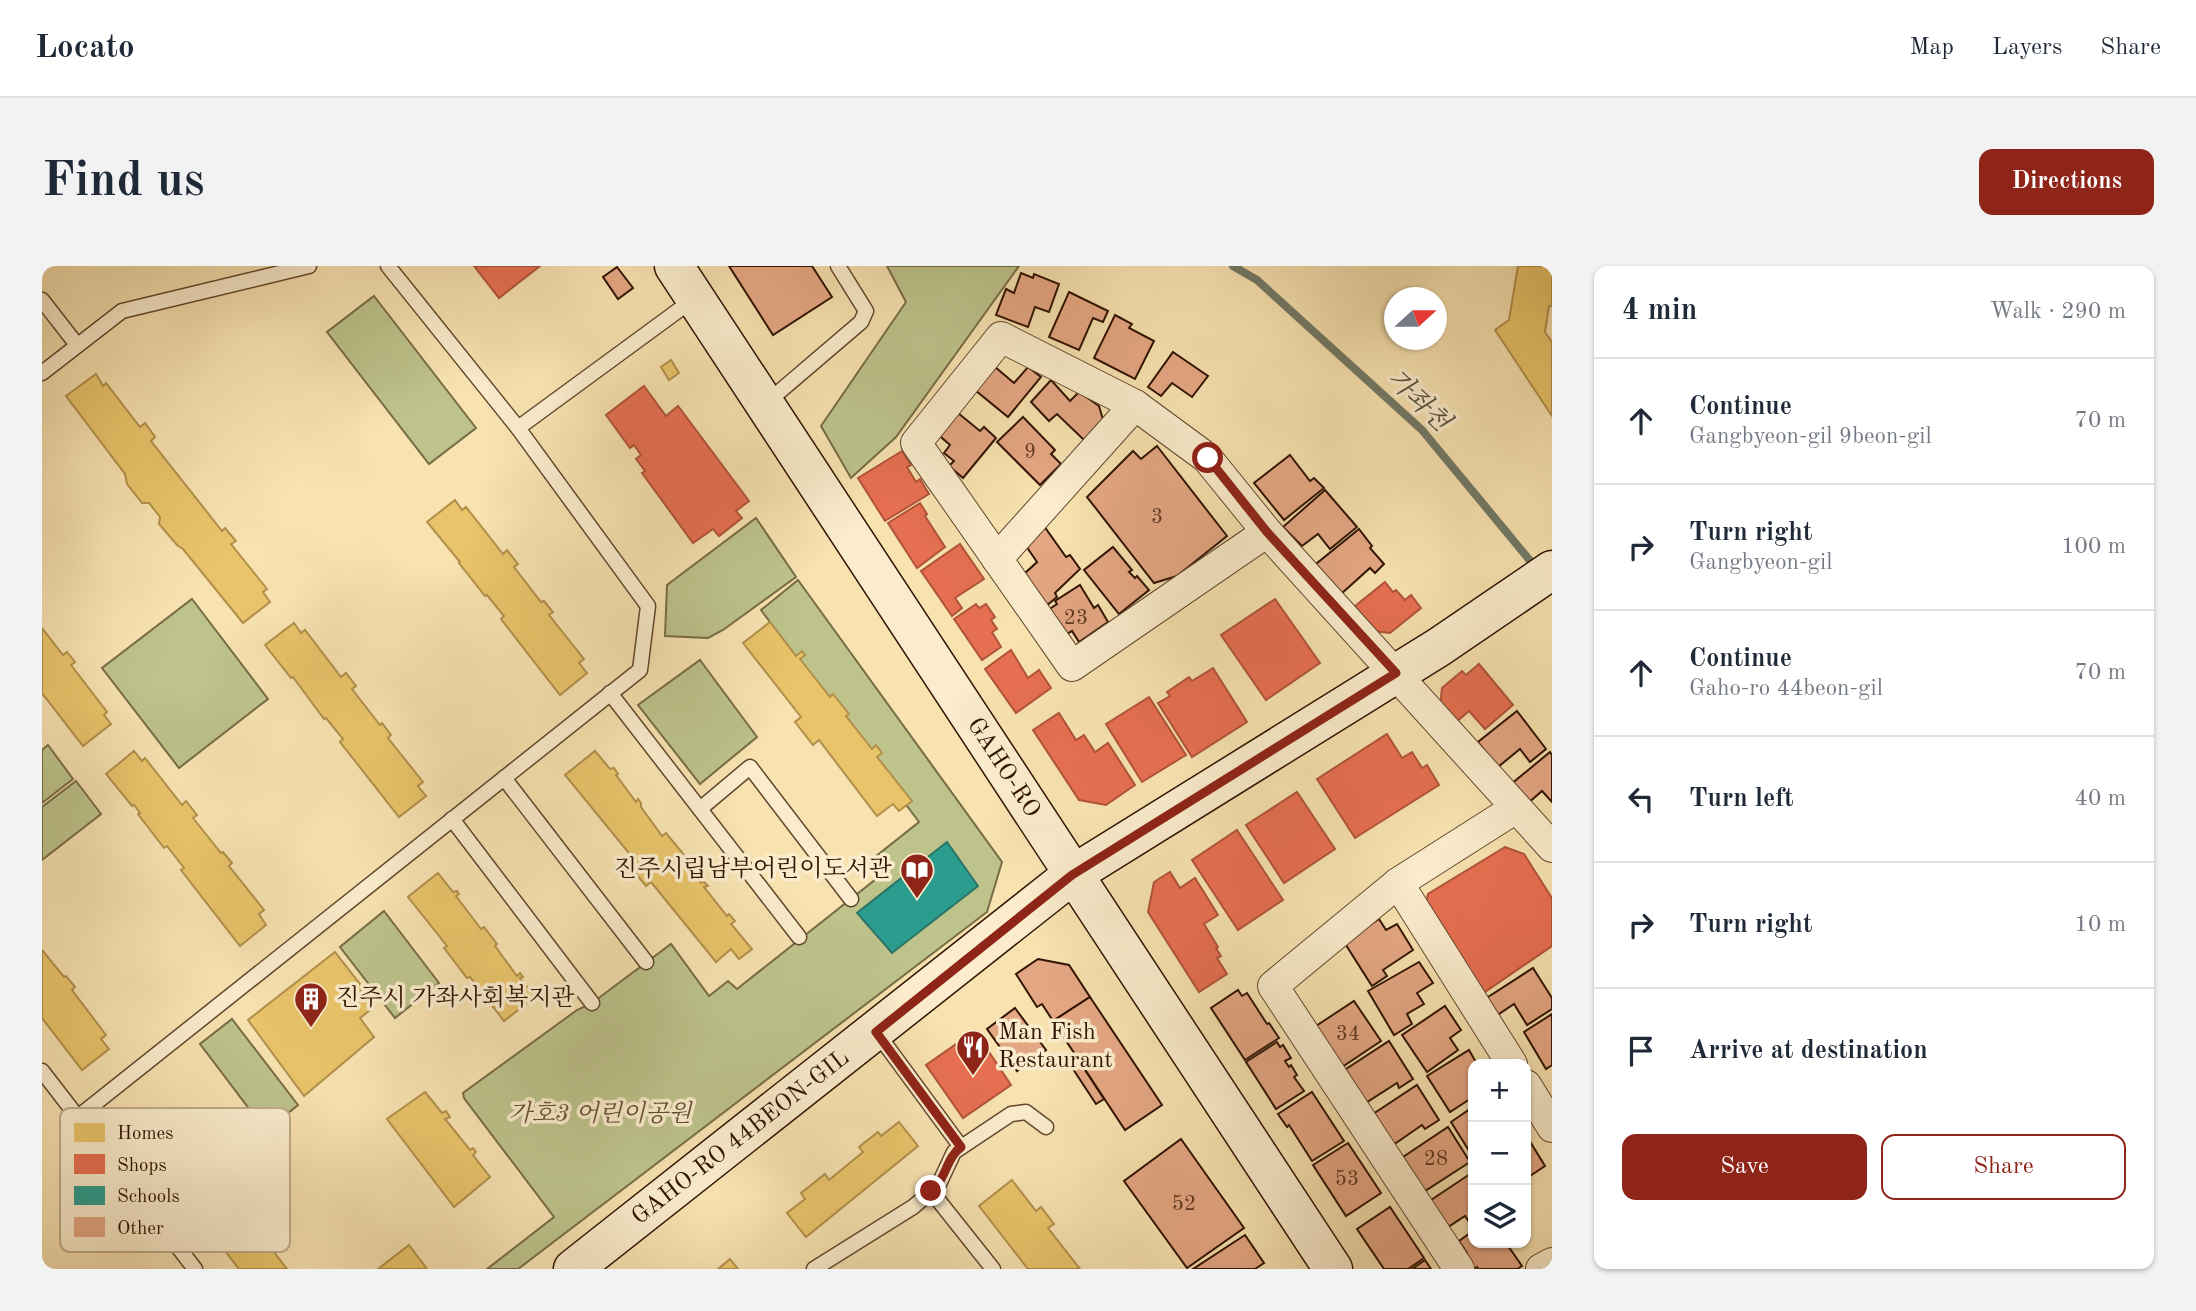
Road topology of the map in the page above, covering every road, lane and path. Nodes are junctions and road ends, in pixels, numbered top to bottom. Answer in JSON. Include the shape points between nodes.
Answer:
{"nodes":[{"id":1,"x":309,"y":266,"type":"edge"},
{"id":2,"x":388,"y":266,"type":"edge"},
{"id":3,"x":674,"y":266,"type":"edge"},
{"id":4,"x":838,"y":266,"type":"edge"},
{"id":5,"x":695,"y":298,"type":"junction"},
{"id":6,"x":42,"y":300,"type":"edge"},
{"id":7,"x":77,"y":345,"type":"junction"},
{"id":8,"x":42,"y":373,"type":"edge"},
{"id":9,"x":765,"y":404,"type":"junction"},
{"id":10,"x":1135,"y":405,"type":"junction"},
{"id":11,"x":518,"y":428,"type":"junction"},
{"id":12,"x":1267,"y":532,"type":"junction"},
{"id":13,"x":997,"y":559,"type":"junction"},
{"id":14,"x":1552,"y":570,"type":"edge"},
{"id":15,"x":1396,"y":673,"type":"junction"},
{"id":16,"x":610,"y":693,"type":"junction"},
{"id":17,"x":504,"y":778,"type":"junction"},
{"id":18,"x":1516,"y":808,"type":"junction"},
{"id":19,"x":700,"y":809,"type":"junction"},
{"id":20,"x":452,"y":819,"type":"junction"},
{"id":21,"x":1552,"y":847,"type":"edge"},
{"id":22,"x":1072,"y":875,"type":"junction"},
{"id":23,"x":1398,"y":883,"type":"junction"},
{"id":24,"x":850,"y":899,"type":"dead end"},
{"id":25,"x":799,"y":937,"type":"dead end"},
{"id":26,"x":646,"y":962,"type":"dead end"},
{"id":27,"x":592,"y":1003,"type":"dead end"},
{"id":28,"x":876,"y":1032,"type":"junction"},
{"id":29,"x":1510,"y":1059,"type":"edge"},
{"id":30,"x":42,"y":1071,"type":"edge"},
{"id":31,"x":1531,"y":1093,"type":"edge"},
{"id":32,"x":71,"y":1108,"type":"edge"},
{"id":33,"x":89,"y":1108,"type":"edge"},
{"id":34,"x":1046,"y":1127,"type":"dead end"},
{"id":35,"x":1552,"y":1127,"type":"edge"},
{"id":36,"x":961,"y":1147,"type":"junction"},
{"id":37,"x":931,"y":1191,"type":"junction"},
{"id":38,"x":182,"y":1252,"type":"edge"},
{"id":39,"x":1552,"y":1263,"type":"edge"},
{"id":40,"x":195,"y":1269,"type":"edge"},
{"id":41,"x":573,"y":1269,"type":"edge"},
{"id":42,"x":814,"y":1269,"type":"edge"},
{"id":43,"x":993,"y":1269,"type":"edge"},
{"id":44,"x":1333,"y":1269,"type":"edge"},
{"id":45,"x":1459,"y":1269,"type":"edge"},
{"id":46,"x":1541,"y":1269,"type":"edge"}],
"edges":[{"from":1,"to":7,"type":"lane","via":[[122,311]]},
{"from":2,"to":11,"type":"lane"},
{"from":3,"to":5,"type":"street","name":"GAHO-RO"},
{"from":4,"to":9,"type":"lane","via":[[866,311],[861,322]]},
{"from":5,"to":9,"type":"street","name":"GAHO-RO"},
{"from":5,"to":11,"type":"lane"},
{"from":6,"to":7,"type":"lane"},
{"from":7,"to":8,"type":"lane"},
{"from":9,"to":22,"type":"street","name":"GAHO-RO"},
{"from":10,"to":12,"type":"street","via":[[1208,458]]},
{"from":10,"to":13,"type":"street"},
{"from":10,"to":13,"type":"street","via":[[1001,337],[916,443]]},
{"from":11,"to":16,"type":"lane","via":[[648,606],[640,670]]},
{"from":12,"to":13,"type":"street","via":[[1072,666]]},
{"from":12,"to":15,"type":"street"},
{"from":14,"to":15,"type":"street","name":"GAHO-RO 44BEON-GIL"},
{"from":15,"to":18,"type":"street"},
{"from":15,"to":22,"type":"street","name":"GAHO-RO 44BEON-GIL"},
{"from":16,"to":17,"type":"lane"},
{"from":16,"to":19,"type":"lane"},
{"from":17,"to":20,"type":"lane"},
{"from":17,"to":26,"type":"lane"},
{"from":18,"to":21,"type":"street"},
{"from":18,"to":23,"type":"street"},
{"from":19,"to":24,"type":"lane","via":[[750,767]]},
{"from":19,"to":25,"type":"lane"},
{"from":20,"to":27,"type":"lane"},
{"from":20,"to":33,"type":"lane"},
{"from":22,"to":28,"type":"street","name":"GAHO-RO 44BEON-GIL"},
{"from":22,"to":44,"type":"street","name":"GAHO-RO"},
{"from":23,"to":29,"type":"street"},
{"from":23,"to":45,"type":"street","via":[[1273,986]]},
{"from":28,"to":36,"type":"lane"},
{"from":28,"to":41,"type":"street","name":"GAHO-RO 44BEON-GIL"},
{"from":30,"to":32,"type":"lane"},
{"from":31,"to":35,"type":"street"},
{"from":34,"to":36,"type":"lane","via":[[1026,1112],[1011,1114]]},
{"from":36,"to":37,"type":"lane"},
{"from":37,"to":42,"type":"lane"},
{"from":37,"to":43,"type":"lane"},
{"from":38,"to":40,"type":"lane"},
{"from":39,"to":46,"type":"street"}]}
